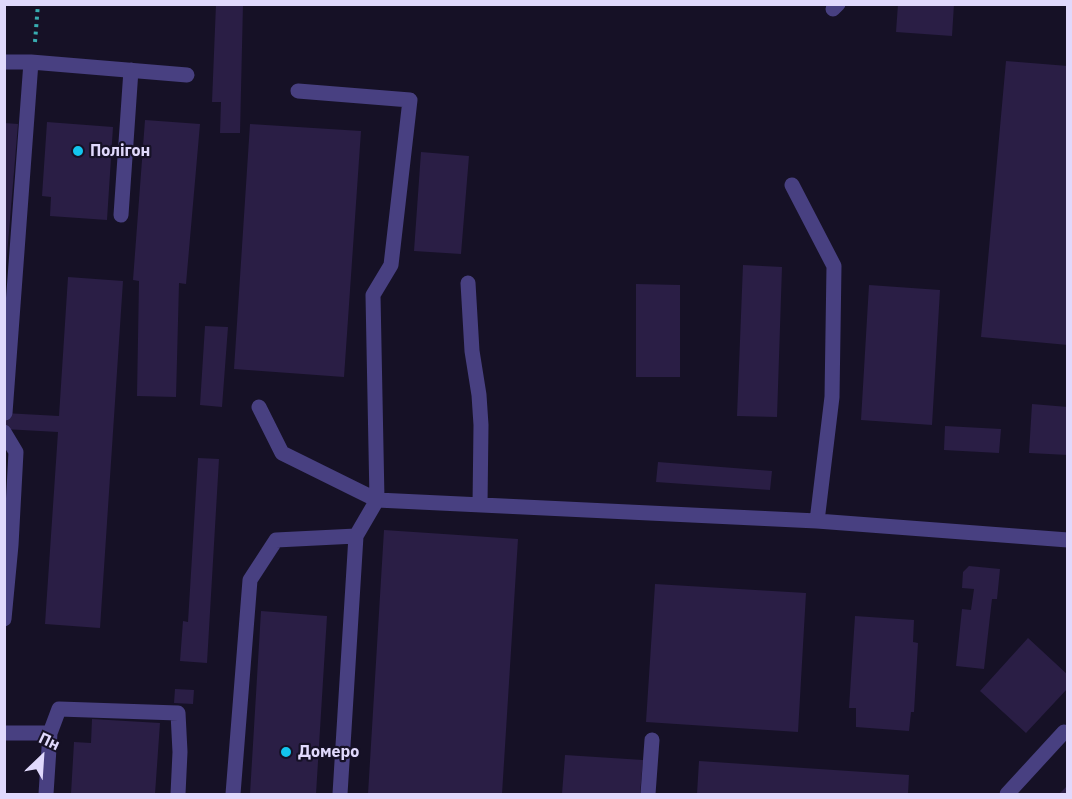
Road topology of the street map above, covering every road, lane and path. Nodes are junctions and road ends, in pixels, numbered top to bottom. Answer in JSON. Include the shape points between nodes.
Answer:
{"nodes":[{"id":1,"x":38,"y":4,"type":"edge"},
{"id":2,"x":35,"y":42,"type":"dead end"},
{"id":3,"x":4,"y":62,"type":"edge"},
{"id":4,"x":31,"y":62,"type":"junction"},
{"id":5,"x":131,"y":70,"type":"junction"},
{"id":6,"x":187,"y":75,"type":"dead end"},
{"id":7,"x":298,"y":91,"type":"dead end"},
{"id":8,"x":792,"y":185,"type":"dead end"},
{"id":9,"x":121,"y":215,"type":"dead end"},
{"id":10,"x":468,"y":283,"type":"dead end"},
{"id":11,"x":5,"y":403,"type":"edge"},
{"id":12,"x":258,"y":407,"type":"dead end"},
{"id":13,"x":4,"y":432,"type":"edge"},
{"id":14,"x":377,"y":500,"type":"junction"},
{"id":15,"x":480,"y":505,"type":"junction"},
{"id":16,"x":817,"y":521,"type":"junction"},
{"id":17,"x":356,"y":536,"type":"junction"},
{"id":18,"x":1068,"y":540,"type":"edge"},
{"id":19,"x":4,"y":620,"type":"edge"},
{"id":20,"x":1066,"y":732,"type":"edge"},
{"id":21,"x":4,"y":733,"type":"edge"},
{"id":22,"x":50,"y":733,"type":"junction"},
{"id":23,"x":652,"y":740,"type":"dead end"},
{"id":24,"x":45,"y":795,"type":"edge"},
{"id":25,"x":178,"y":795,"type":"edge"},
{"id":26,"x":233,"y":795,"type":"edge"},
{"id":27,"x":340,"y":795,"type":"edge"},
{"id":28,"x":648,"y":795,"type":"edge"},
{"id":29,"x":1007,"y":795,"type":"edge"}],
"edges":[{"from":1,"to":2,"type":"path"},
{"from":3,"to":4,"type":"lane"},
{"from":4,"to":5,"type":"lane"},
{"from":4,"to":11,"type":"lane"},
{"from":5,"to":6,"type":"lane"},
{"from":5,"to":9,"type":"lane"},
{"from":7,"to":14,"type":"lane","via":[[410,100],[391,265],[373,295]]},
{"from":8,"to":16,"type":"lane","via":[[834,266],[832,397]]},
{"from":10,"to":15,"type":"lane","via":[[481,425]]},
{"from":12,"to":14,"type":"lane","via":[[282,453]]},
{"from":13,"to":19,"type":"lane","via":[[16,452]]},
{"from":14,"to":15,"type":"lane"},
{"from":14,"to":17,"type":"lane"},
{"from":15,"to":16,"type":"lane"},
{"from":16,"to":18,"type":"lane"},
{"from":17,"to":26,"type":"lane","via":[[276,540],[250,580]]},
{"from":17,"to":27,"type":"lane"},
{"from":20,"to":29,"type":"lane"},
{"from":21,"to":22,"type":"lane"},
{"from":22,"to":24,"type":"lane"},
{"from":22,"to":25,"type":"lane","via":[[59,709],[178,713]]},
{"from":23,"to":28,"type":"lane"}]}
